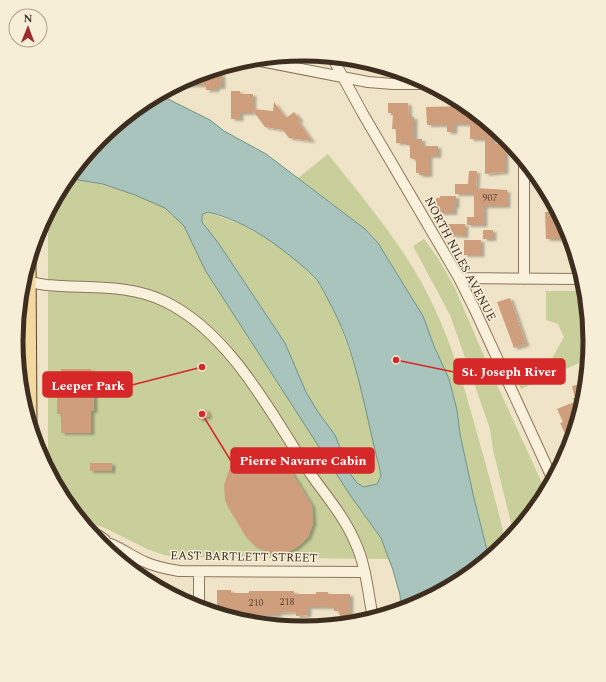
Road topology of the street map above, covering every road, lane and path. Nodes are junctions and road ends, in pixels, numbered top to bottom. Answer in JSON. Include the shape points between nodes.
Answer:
{"nodes":[{"id":1,"x":269,"y":63,"type":"edge"},
{"id":2,"x":335,"y":63,"type":"edge"},
{"id":3,"x":344,"y":78,"type":"junction"},
{"id":4,"x":406,"y":81,"type":"edge"},
{"id":5,"x":524,"y":170,"type":"edge"},
{"id":6,"x":459,"y":278,"type":"junction"},
{"id":7,"x":524,"y":279,"type":"junction"},
{"id":8,"x":576,"y":279,"type":"edge"},
{"id":9,"x":29,"y":282,"type":"edge"},
{"id":10,"x":25,"y":303,"type":"edge"},
{"id":11,"x":23,"y":349,"type":"edge"},
{"id":12,"x":550,"y":473,"type":"edge"},
{"id":13,"x":112,"y":546,"type":"edge"},
{"id":14,"x":199,"y":572,"type":"junction"},
{"id":15,"x":364,"y":572,"type":"junction"},
{"id":16,"x":199,"y":601,"type":"edge"},
{"id":17,"x":372,"y":612,"type":"edge"}],
"edges":[{"from":1,"to":3,"type":"street"},
{"from":2,"to":3,"type":"street","name":"NORTH NILES AVENUE"},
{"from":3,"to":4,"type":"street","via":[[380,83]]},
{"from":3,"to":6,"type":"street","name":"NORTH NILES AVENUE"},
{"from":5,"to":7,"type":"street"},
{"from":6,"to":7,"type":"street"},
{"from":6,"to":12,"type":"street","name":"NORTH NILES AVENUE"},
{"from":7,"to":8,"type":"street"},
{"from":9,"to":15,"type":"street","via":[[121,289],[147,294],[182,311],[201,327],[229,355],[258,392],[311,475],[339,512],[356,542]]},
{"from":10,"to":11,"type":"main road"},
{"from":13,"to":14,"type":"street","name":"EAST BARTLETT STREET","via":[[156,567]]},
{"from":14,"to":15,"type":"street","name":"EAST BARTLETT STREET"},
{"from":14,"to":16,"type":"street"},
{"from":15,"to":17,"type":"street"}]}
